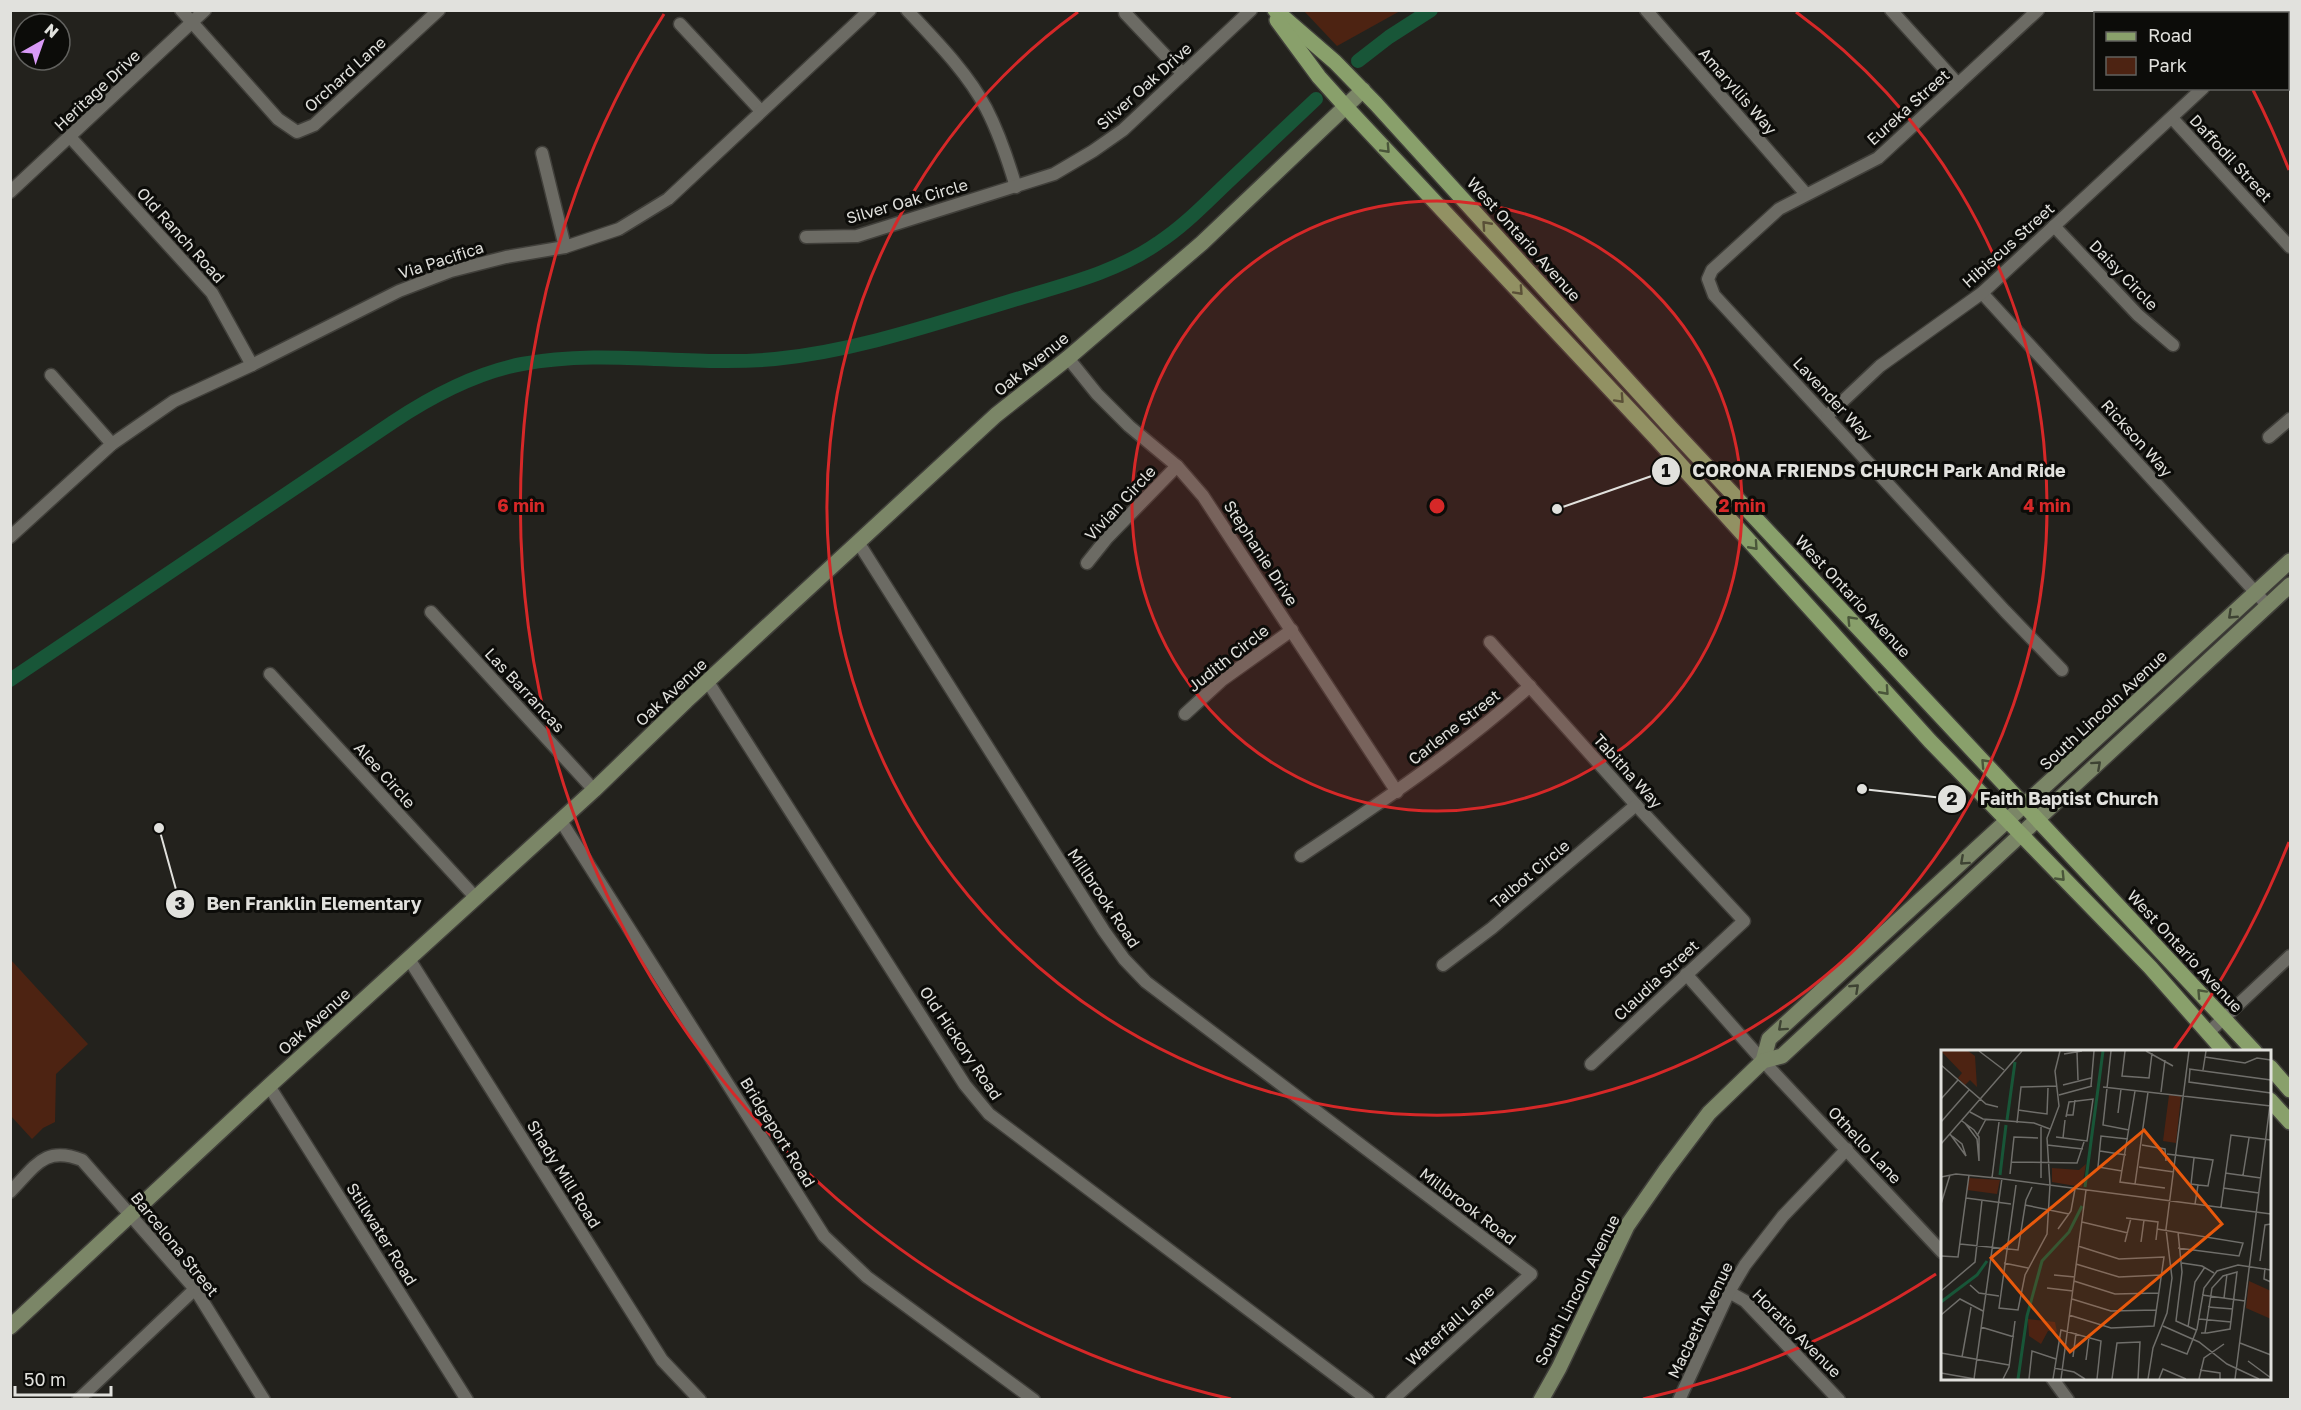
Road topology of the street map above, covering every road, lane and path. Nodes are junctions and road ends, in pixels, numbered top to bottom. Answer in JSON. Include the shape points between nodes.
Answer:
{"nodes":[{"id":1,"x":181,"y":10,"type":"edge"},
{"id":2,"x":205,"y":10,"type":"edge"},
{"id":3,"x":438,"y":10,"type":"edge"},
{"id":4,"x":870,"y":10,"type":"edge"},
{"id":5,"x":907,"y":10,"type":"edge"},
{"id":6,"x":1251,"y":10,"type":"edge"},
{"id":7,"x":1270,"y":10,"type":"edge"},
{"id":8,"x":1275,"y":10,"type":"edge"},
{"id":9,"x":1646,"y":10,"type":"edge"},
{"id":10,"x":1891,"y":10,"type":"edge"},
{"id":11,"x":2038,"y":10,"type":"edge"},
{"id":12,"x":1125,"y":13,"type":"dead end"},
{"id":13,"x":192,"y":22,"type":"junction"},
{"id":14,"x":680,"y":24,"type":"dead end"},
{"id":15,"x":1183,"y":74,"type":"junction"},
{"id":16,"x":1958,"y":84,"type":"junction"},
{"id":17,"x":1363,"y":90,"type":"junction"},
{"id":18,"x":2201,"y":90,"type":"edge"},
{"id":19,"x":1346,"y":107,"type":"junction"},
{"id":20,"x":761,"y":111,"type":"junction"},
{"id":21,"x":2172,"y":118,"type":"junction"},
{"id":22,"x":70,"y":137,"type":"junction"},
{"id":23,"x":542,"y":153,"type":"dead end"},
{"id":24,"x":1016,"y":187,"type":"junction"},
{"id":25,"x":10,"y":192,"type":"edge"},
{"id":26,"x":1806,"y":194,"type":"junction"},
{"id":27,"x":2054,"y":226,"type":"junction"},
{"id":28,"x":806,"y":237,"type":"dead end"},
{"id":29,"x":565,"y":247,"type":"junction"},
{"id":30,"x":2290,"y":247,"type":"edge"},
{"id":31,"x":1708,"y":279,"type":"joint"},
{"id":32,"x":1982,"y":293,"type":"junction"},
{"id":33,"x":2173,"y":345,"type":"dead end"},
{"id":34,"x":1068,"y":358,"type":"junction"},
{"id":35,"x":252,"y":365,"type":"junction"},
{"id":36,"x":51,"y":375,"type":"dead end"},
{"id":37,"x":1827,"y":416,"type":"junction"},
{"id":38,"x":2290,"y":419,"type":"edge"},
{"id":39,"x":2270,"y":437,"type":"dead end"},
{"id":40,"x":112,"y":444,"type":"junction"},
{"id":41,"x":1177,"y":466,"type":"junction"},
{"id":42,"x":10,"y":537,"type":"edge"},
{"id":43,"x":858,"y":542,"type":"junction"},
{"id":44,"x":2290,"y":561,"type":"edge"},
{"id":45,"x":1087,"y":563,"type":"dead end"},
{"id":46,"x":2290,"y":585,"type":"edge"},
{"id":47,"x":2256,"y":592,"type":"junction"},
{"id":48,"x":2268,"y":606,"type":"junction"},
{"id":49,"x":431,"y":612,"type":"dead end"},
{"id":50,"x":1292,"y":630,"type":"junction"},
{"id":51,"x":1490,"y":642,"type":"dead end"},
{"id":52,"x":2062,"y":670,"type":"dead end"},
{"id":53,"x":270,"y":674,"type":"dead end"},
{"id":54,"x":708,"y":682,"type":"junction"},
{"id":55,"x":1530,"y":686,"type":"junction"},
{"id":56,"x":1185,"y":714,"type":"dead end"},
{"id":57,"x":594,"y":790,"type":"junction"},
{"id":58,"x":1396,"y":792,"type":"junction"},
{"id":59,"x":1636,"y":805,"type":"junction"},
{"id":60,"x":2025,"y":805,"type":"junction"},
{"id":61,"x":2038,"y":819,"type":"junction"},
{"id":62,"x":561,"y":821,"type":"junction"},
{"id":63,"x":2007,"y":821,"type":"junction"},
{"id":64,"x":2021,"y":835,"type":"junction"},
{"id":65,"x":1301,"y":856,"type":"dead end"},
{"id":66,"x":476,"y":898,"type":"junction"},
{"id":67,"x":1744,"y":921,"type":"joint"},
{"id":68,"x":2290,"y":956,"type":"edge"},
{"id":69,"x":409,"y":959,"type":"junction"},
{"id":70,"x":1443,"y":965,"type":"dead end"},
{"id":71,"x":1686,"y":974,"type":"junction"},
{"id":72,"x":2224,"y":1018,"type":"junction"},
{"id":73,"x":2208,"y":1033,"type":"junction"},
{"id":74,"x":2223,"y":1050,"type":"edge"},
{"id":75,"x":2253,"y":1050,"type":"edge"},
{"id":76,"x":1763,"y":1061,"type":"junction"},
{"id":77,"x":1591,"y":1064,"type":"dead end"},
{"id":78,"x":2271,"y":1069,"type":"edge"},
{"id":79,"x":269,"y":1086,"type":"junction"},
{"id":80,"x":2290,"y":1090,"type":"edge"},
{"id":81,"x":2271,"y":1101,"type":"edge"},
{"id":82,"x":2290,"y":1122,"type":"edge"},
{"id":83,"x":1847,"y":1149,"type":"junction"},
{"id":84,"x":10,"y":1192,"type":"edge"},
{"id":85,"x":131,"y":1215,"type":"junction"},
{"id":86,"x":1941,"y":1251,"type":"edge"},
{"id":87,"x":1531,"y":1274,"type":"joint"},
{"id":88,"x":195,"y":1289,"type":"junction"},
{"id":89,"x":1730,"y":1292,"type":"junction"},
{"id":90,"x":10,"y":1328,"type":"edge"},
{"id":91,"x":2053,"y":1380,"type":"edge"},
{"id":92,"x":78,"y":1400,"type":"edge"},
{"id":93,"x":264,"y":1400,"type":"edge"},
{"id":94,"x":467,"y":1400,"type":"edge"},
{"id":95,"x":700,"y":1400,"type":"edge"},
{"id":96,"x":1034,"y":1400,"type":"edge"},
{"id":97,"x":1368,"y":1400,"type":"edge"},
{"id":98,"x":1392,"y":1400,"type":"edge"},
{"id":99,"x":1541,"y":1400,"type":"edge"},
{"id":100,"x":1679,"y":1400,"type":"edge"},
{"id":101,"x":1839,"y":1400,"type":"edge"},
{"id":102,"x":2068,"y":1400,"type":"edge"}],
"edges":[{"from":1,"to":13,"type":"street"},
{"from":2,"to":13,"type":"street","name":"Heritage Drive"},
{"from":3,"to":13,"type":"street","name":"Orchard Lane","via":[[314,125],[297,132],[278,119]]},
{"from":4,"to":20,"type":"street","name":"Via Pacifica"},
{"from":5,"to":24,"type":"street","via":[[942,47],[986,107]]},
{"from":6,"to":15,"type":"street","name":"Silver Oak Drive"},
{"from":7,"to":19,"type":"main road","via":[[1318,77]]},
{"from":8,"to":17,"type":"main road","name":"West Ontario Avenue"},
{"from":9,"to":26,"type":"street","name":"Amaryllis Way"},
{"from":10,"to":16,"type":"street"},
{"from":11,"to":16,"type":"street","name":"Eureka Street"},
{"from":12,"to":15,"type":"street"},
{"from":13,"to":22,"type":"street","name":"Heritage Drive"},
{"from":14,"to":20,"type":"street"},
{"from":15,"to":24,"type":"street","name":"Silver Oak Drive","via":[[1093,151],[1054,174]]},
{"from":16,"to":26,"type":"street","name":"Eureka Street","via":[[1878,158]]},
{"from":17,"to":19,"type":"main road","name":"Oak Avenue"},
{"from":60,"to":17,"type":"main road","name":"West Ontario Avenue","one_way":true,"via":[[1671,428]]},
{"from":18,"to":21,"type":"street","name":"Hibiscus Street"},
{"from":19,"to":34,"type":"main road","name":"Oak Avenue","via":[[1202,243]]},
{"from":19,"to":63,"type":"main road","one_way":true},
{"from":20,"to":29,"type":"street","name":"Via Pacifica","via":[[668,199],[619,229]]},
{"from":21,"to":27,"type":"street","name":"Hibiscus Street"},
{"from":21,"to":30,"type":"street","name":"Daffodil Street"},
{"from":22,"to":25,"type":"street","name":"Heritage Drive"},
{"from":22,"to":35,"type":"street","name":"Old Ranch Road","via":[[212,293]]},
{"from":23,"to":29,"type":"street"},
{"from":24,"to":28,"type":"street","name":"Silver Oak Circle","via":[[857,236]]},
{"from":26,"to":31,"type":"street","name":"Eureka Street","via":[[1779,209],[1712,270]]},
{"from":27,"to":32,"type":"street","name":"Hibiscus Street"},
{"from":27,"to":33,"type":"street","name":"Daisy Circle","via":[[2138,315]]},
{"from":29,"to":35,"type":"street","name":"Via Pacifica","via":[[451,271],[399,291]]},
{"from":31,"to":37,"type":"street","name":"Lavender Way","via":[[1714,295]]},
{"from":32,"to":37,"type":"street","name":"Hibiscus Street","via":[[1880,366]]},
{"from":32,"to":47,"type":"street","name":"Rickson Way"},
{"from":34,"to":41,"type":"street","name":"Stephanie Drive","via":[[1129,426]]},
{"from":34,"to":43,"type":"main road","name":"Oak Avenue","via":[[996,415]]},
{"from":35,"to":40,"type":"street","name":"Via Pacifica","via":[[174,401]]},
{"from":36,"to":40,"type":"street"},
{"from":37,"to":52,"type":"street","name":"Lavender Way"},
{"from":38,"to":39,"type":"street"},
{"from":40,"to":42,"type":"street","name":"Via Pacifica"},
{"from":41,"to":45,"type":"street","name":"Vivian Circle"},
{"from":41,"to":50,"type":"street","name":"Stephanie Drive","via":[[1215,512]]},
{"from":43,"to":54,"type":"main road","name":"Oak Avenue"},
{"from":43,"to":87,"type":"street","name":"Millbrook Road","via":[[1124,959],[1146,982]]},
{"from":44,"to":47,"type":"main road","name":"South Lincoln Avenue"},
{"from":46,"to":48,"type":"main road","name":"South Lincoln Avenue"},
{"from":47,"to":48,"type":"street","name":"Rickson Way"},
{"from":47,"to":60,"type":"main road","name":"South Lincoln Avenue","one_way":true},
{"from":61,"to":48,"type":"main road","name":"South Lincoln Avenue","one_way":true},
{"from":49,"to":57,"type":"street","name":"Las Barrancas"},
{"from":50,"to":56,"type":"street","name":"Judith Circle","via":[[1222,680]]},
{"from":50,"to":58,"type":"street","name":"Stephanie Drive"},
{"from":51,"to":55,"type":"street","name":"Tabitha Way"},
{"from":53,"to":66,"type":"street","name":"Alee Circle"},
{"from":54,"to":57,"type":"main road","name":"Oak Avenue"},
{"from":54,"to":97,"type":"street","name":"Old Hickory Road","via":[[965,1085],[989,1114]]},
{"from":55,"to":58,"type":"street","name":"Carlene Street","via":[[1491,721]]},
{"from":55,"to":59,"type":"street","name":"Tabitha Way"},
{"from":57,"to":62,"type":"main road","name":"Oak Avenue"},
{"from":58,"to":65,"type":"street","name":"Carlene Street"},
{"from":59,"to":67,"type":"street","name":"Tabitha Way"},
{"from":59,"to":70,"type":"street","name":"Talbot Circle"},
{"from":60,"to":61,"type":"main road","name":"West Ontario Avenue"},
{"from":60,"to":63,"type":"main road","name":"South Lincoln Avenue"},
{"from":61,"to":64,"type":"main road","name":"South Lincoln Avenue"},
{"from":72,"to":61,"type":"main road","name":"West Ontario Avenue","one_way":true},
{"from":62,"to":66,"type":"main road","name":"Oak Avenue"},
{"from":62,"to":96,"type":"street","name":"Bridgeport Road","via":[[824,1236],[867,1277]]},
{"from":63,"to":64,"type":"main road"},
{"from":63,"to":76,"type":"main road","name":"South Lincoln Avenue","one_way":true,"via":[[1769,1039]]},
{"from":64,"to":73,"type":"main road","one_way":true},
{"from":76,"to":64,"type":"main road","name":"South Lincoln Avenue","one_way":true,"via":[[1782,1056]]},
{"from":66,"to":69,"type":"main road","name":"Oak Avenue"},
{"from":67,"to":71,"type":"street","name":"Claudia Street"},
{"from":68,"to":72,"type":"street"},
{"from":69,"to":79,"type":"main road","name":"Oak Avenue"},
{"from":69,"to":95,"type":"street","name":"Shady Mill Road","via":[[662,1360]]},
{"from":71,"to":76,"type":"street","name":"Othello Lane"},
{"from":71,"to":77,"type":"street","name":"Claudia Street"},
{"from":72,"to":73,"type":"street"},
{"from":72,"to":75,"type":"main road","name":"West Ontario Avenue"},
{"from":73,"to":74,"type":"main road"},
{"from":76,"to":83,"type":"street","name":"Othello Lane"},
{"from":76,"to":99,"type":"main road","name":"South Lincoln Avenue","via":[[1709,1113],[1627,1226]]},
{"from":78,"to":80,"type":"main road"},
{"from":79,"to":85,"type":"main road","name":"Oak Avenue"},
{"from":79,"to":94,"type":"street","name":"Stillwater Road"},
{"from":81,"to":82,"type":"main road"},
{"from":83,"to":86,"type":"street","name":"Othello Lane"},
{"from":83,"to":89,"type":"street","name":"Macbeth Avenue","via":[[1783,1216],[1745,1265]]},
{"from":84,"to":85,"type":"street","name":"Barcelona Street","via":[[44,1157],[65,1154],[82,1160]]},
{"from":85,"to":88,"type":"street","name":"Barcelona Street"},
{"from":85,"to":90,"type":"main road","name":"Oak Avenue"},
{"from":87,"to":98,"type":"street","name":"Waterfall Lane"},
{"from":88,"to":92,"type":"street"},
{"from":88,"to":93,"type":"street","name":"Barcelona Street"},
{"from":89,"to":100,"type":"street","name":"Macbeth Avenue"},
{"from":89,"to":101,"type":"street","name":"Horatio Avenue","via":[[1745,1301]]},
{"from":91,"to":102,"type":"street"}]}
